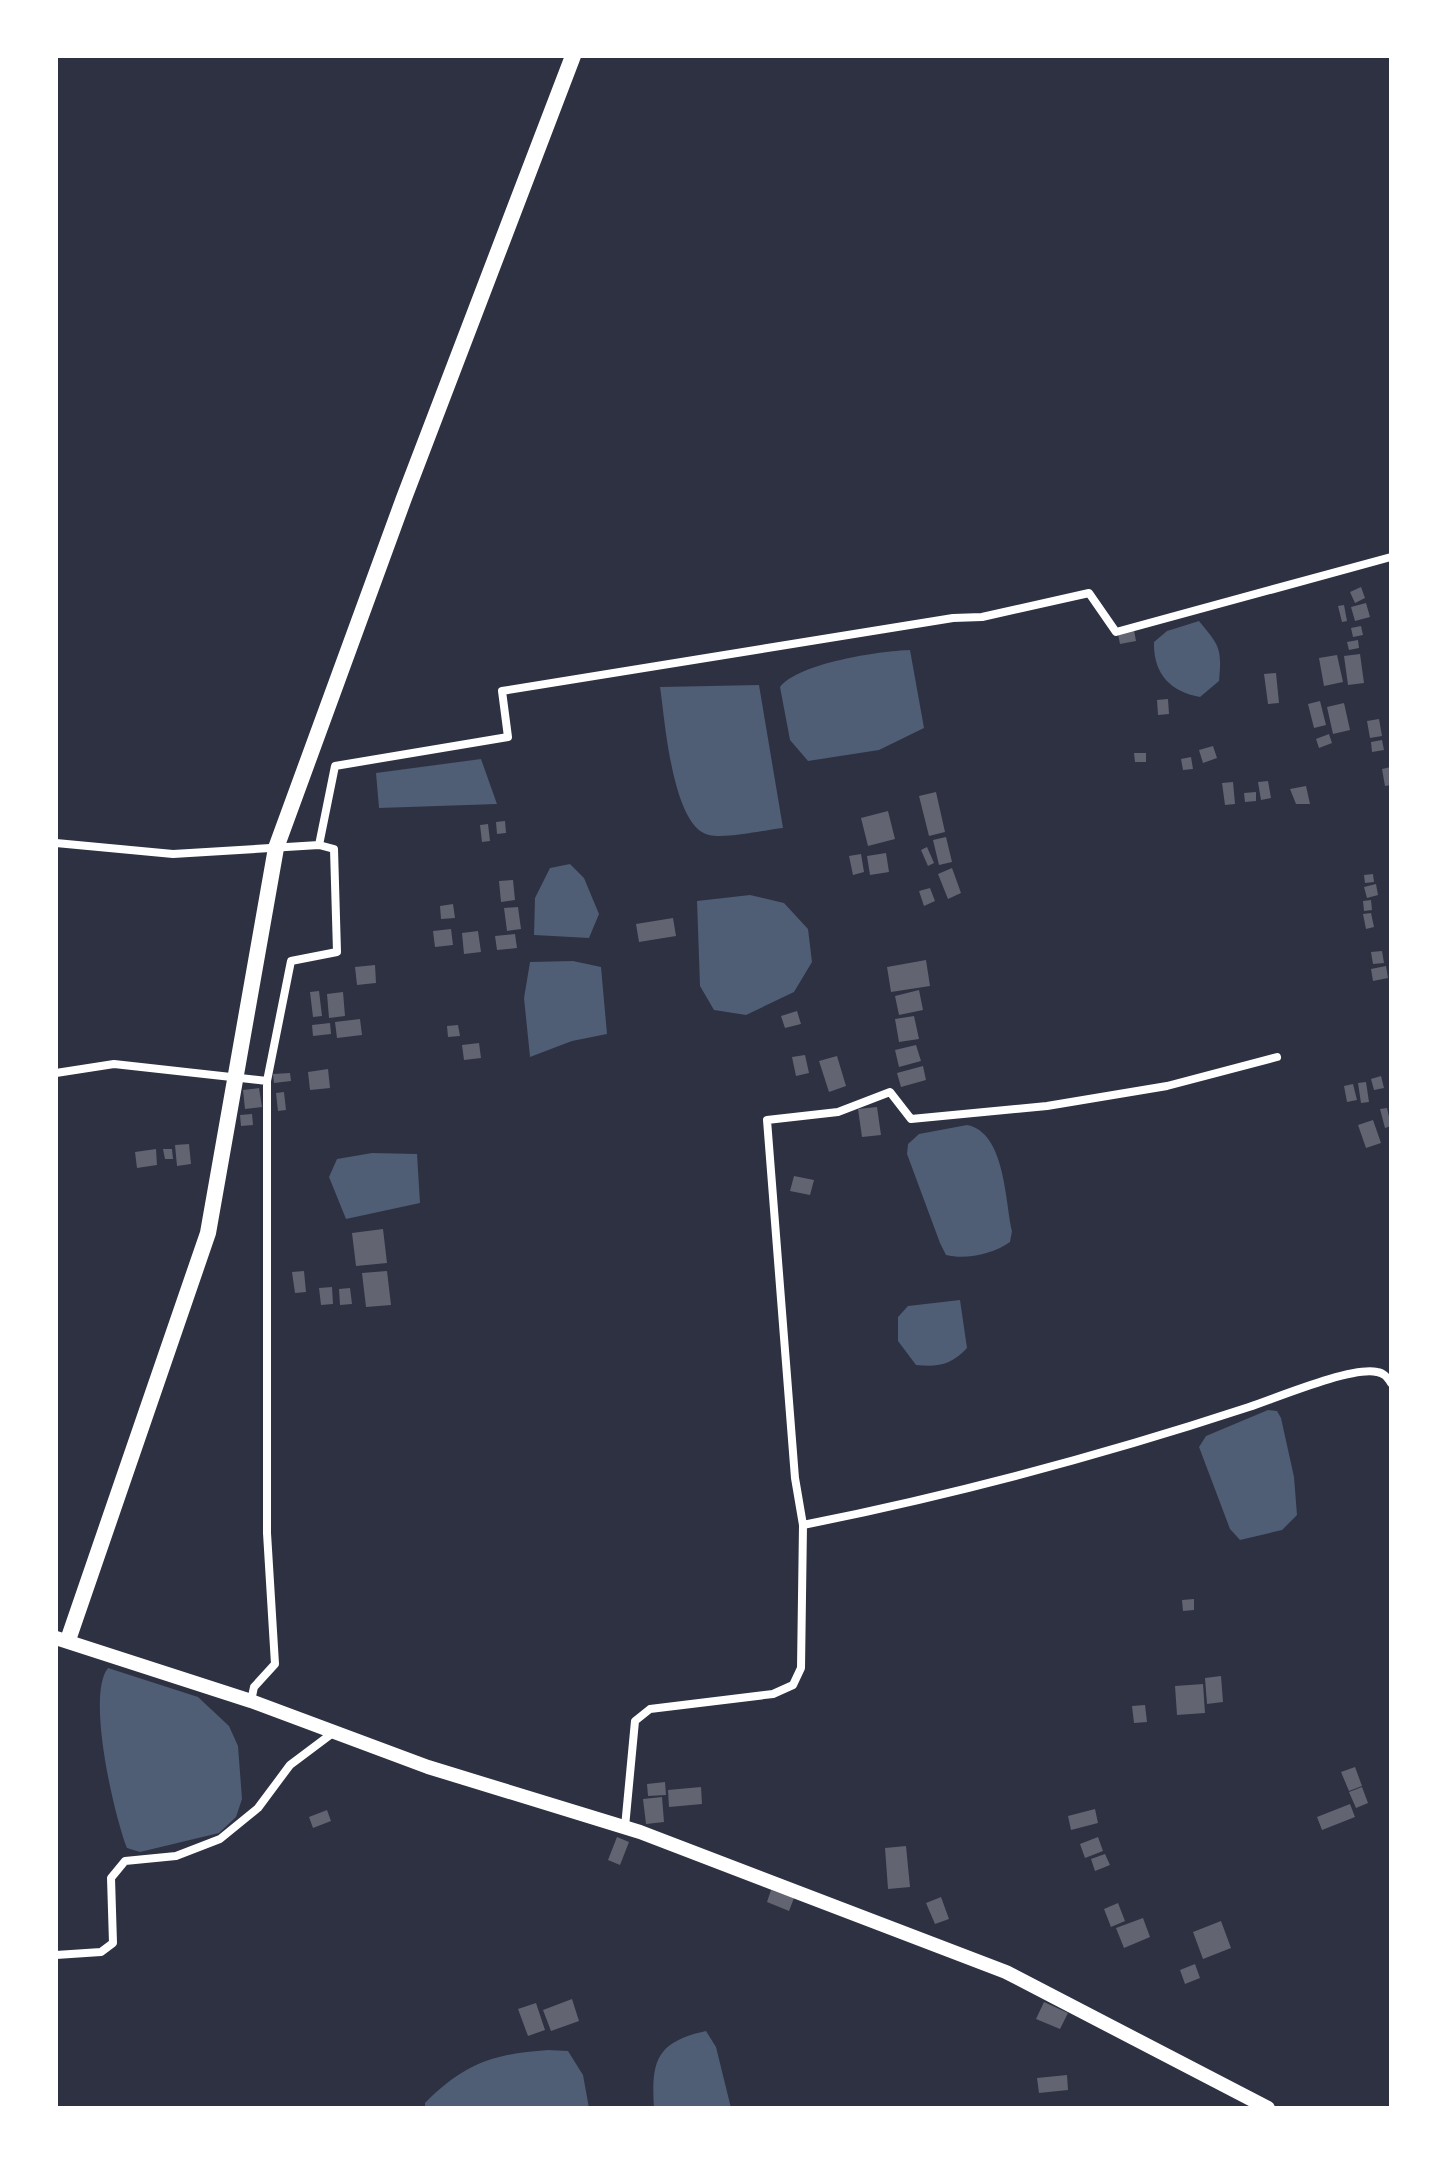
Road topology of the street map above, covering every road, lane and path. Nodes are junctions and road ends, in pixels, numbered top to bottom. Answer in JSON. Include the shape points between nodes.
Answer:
{"nodes":[{"id":1,"x":573,"y":56,"type":"edge"},
{"id":2,"x":1391,"y":557,"type":"edge"},
{"id":3,"x":56,"y":843,"type":"edge"},
{"id":4,"x":319,"y":845,"type":"junction"},
{"id":5,"x":276,"y":848,"type":"junction"},
{"id":6,"x":1277,"y":1057,"type":"dead end"},
{"id":7,"x":56,"y":1073,"type":"edge"},
{"id":8,"x":236,"y":1077,"type":"junction"},
{"id":9,"x":267,"y":1081,"type":"junction"},
{"id":10,"x":1391,"y":1383,"type":"edge"},
{"id":11,"x":803,"y":1525,"type":"junction"},
{"id":12,"x":62,"y":1639,"type":"edge"},
{"id":13,"x":251,"y":1701,"type":"junction"},
{"id":14,"x":334,"y":1732,"type":"junction"},
{"id":15,"x":625,"y":1827,"type":"junction"},
{"id":16,"x":56,"y":1955,"type":"edge"},
{"id":17,"x":1268,"y":2108,"type":"edge"}],
"edges":[{"from":1,"to":5,"type":"main road"},
{"from":2,"to":4,"type":"street","via":[[1116,632],[1089,593],[982,617],[502,691],[508,737],[335,766]]},
{"from":3,"to":5,"type":"street","via":[[173,854]]},
{"from":4,"to":5,"type":"street"},
{"from":4,"to":9,"type":"street","via":[[334,849],[337,952],[291,961]]},
{"from":5,"to":8,"type":"main road"},
{"from":6,"to":11,"type":"street","via":[[1167,1086],[1047,1106],[911,1119],[890,1092],[838,1112],[767,1120]]},
{"from":7,"to":8,"type":"street","via":[[114,1064]]},
{"from":8,"to":9,"type":"street"},
{"from":8,"to":12,"type":"main road","via":[[208,1233]]},
{"from":9,"to":13,"type":"street","via":[[267,1533],[275,1664],[254,1687]]},
{"from":10,"to":11,"type":"street","via":[[1373,1371],[1333,1379],[1207,1421],[907,1505]]},
{"from":11,"to":15,"type":"street","via":[[801,1668],[793,1685],[773,1694],[650,1709],[635,1721]]},
{"from":12,"to":13,"type":"street"},
{"from":13,"to":14,"type":"street"},
{"from":14,"to":15,"type":"street","via":[[428,1767]]},
{"from":14,"to":16,"type":"street","via":[[290,1765],[258,1808],[220,1839],[176,1856],[125,1861],[111,1878],[113,1943],[101,1952]]},
{"from":15,"to":17,"type":"street","via":[[1006,1972]]}]}
